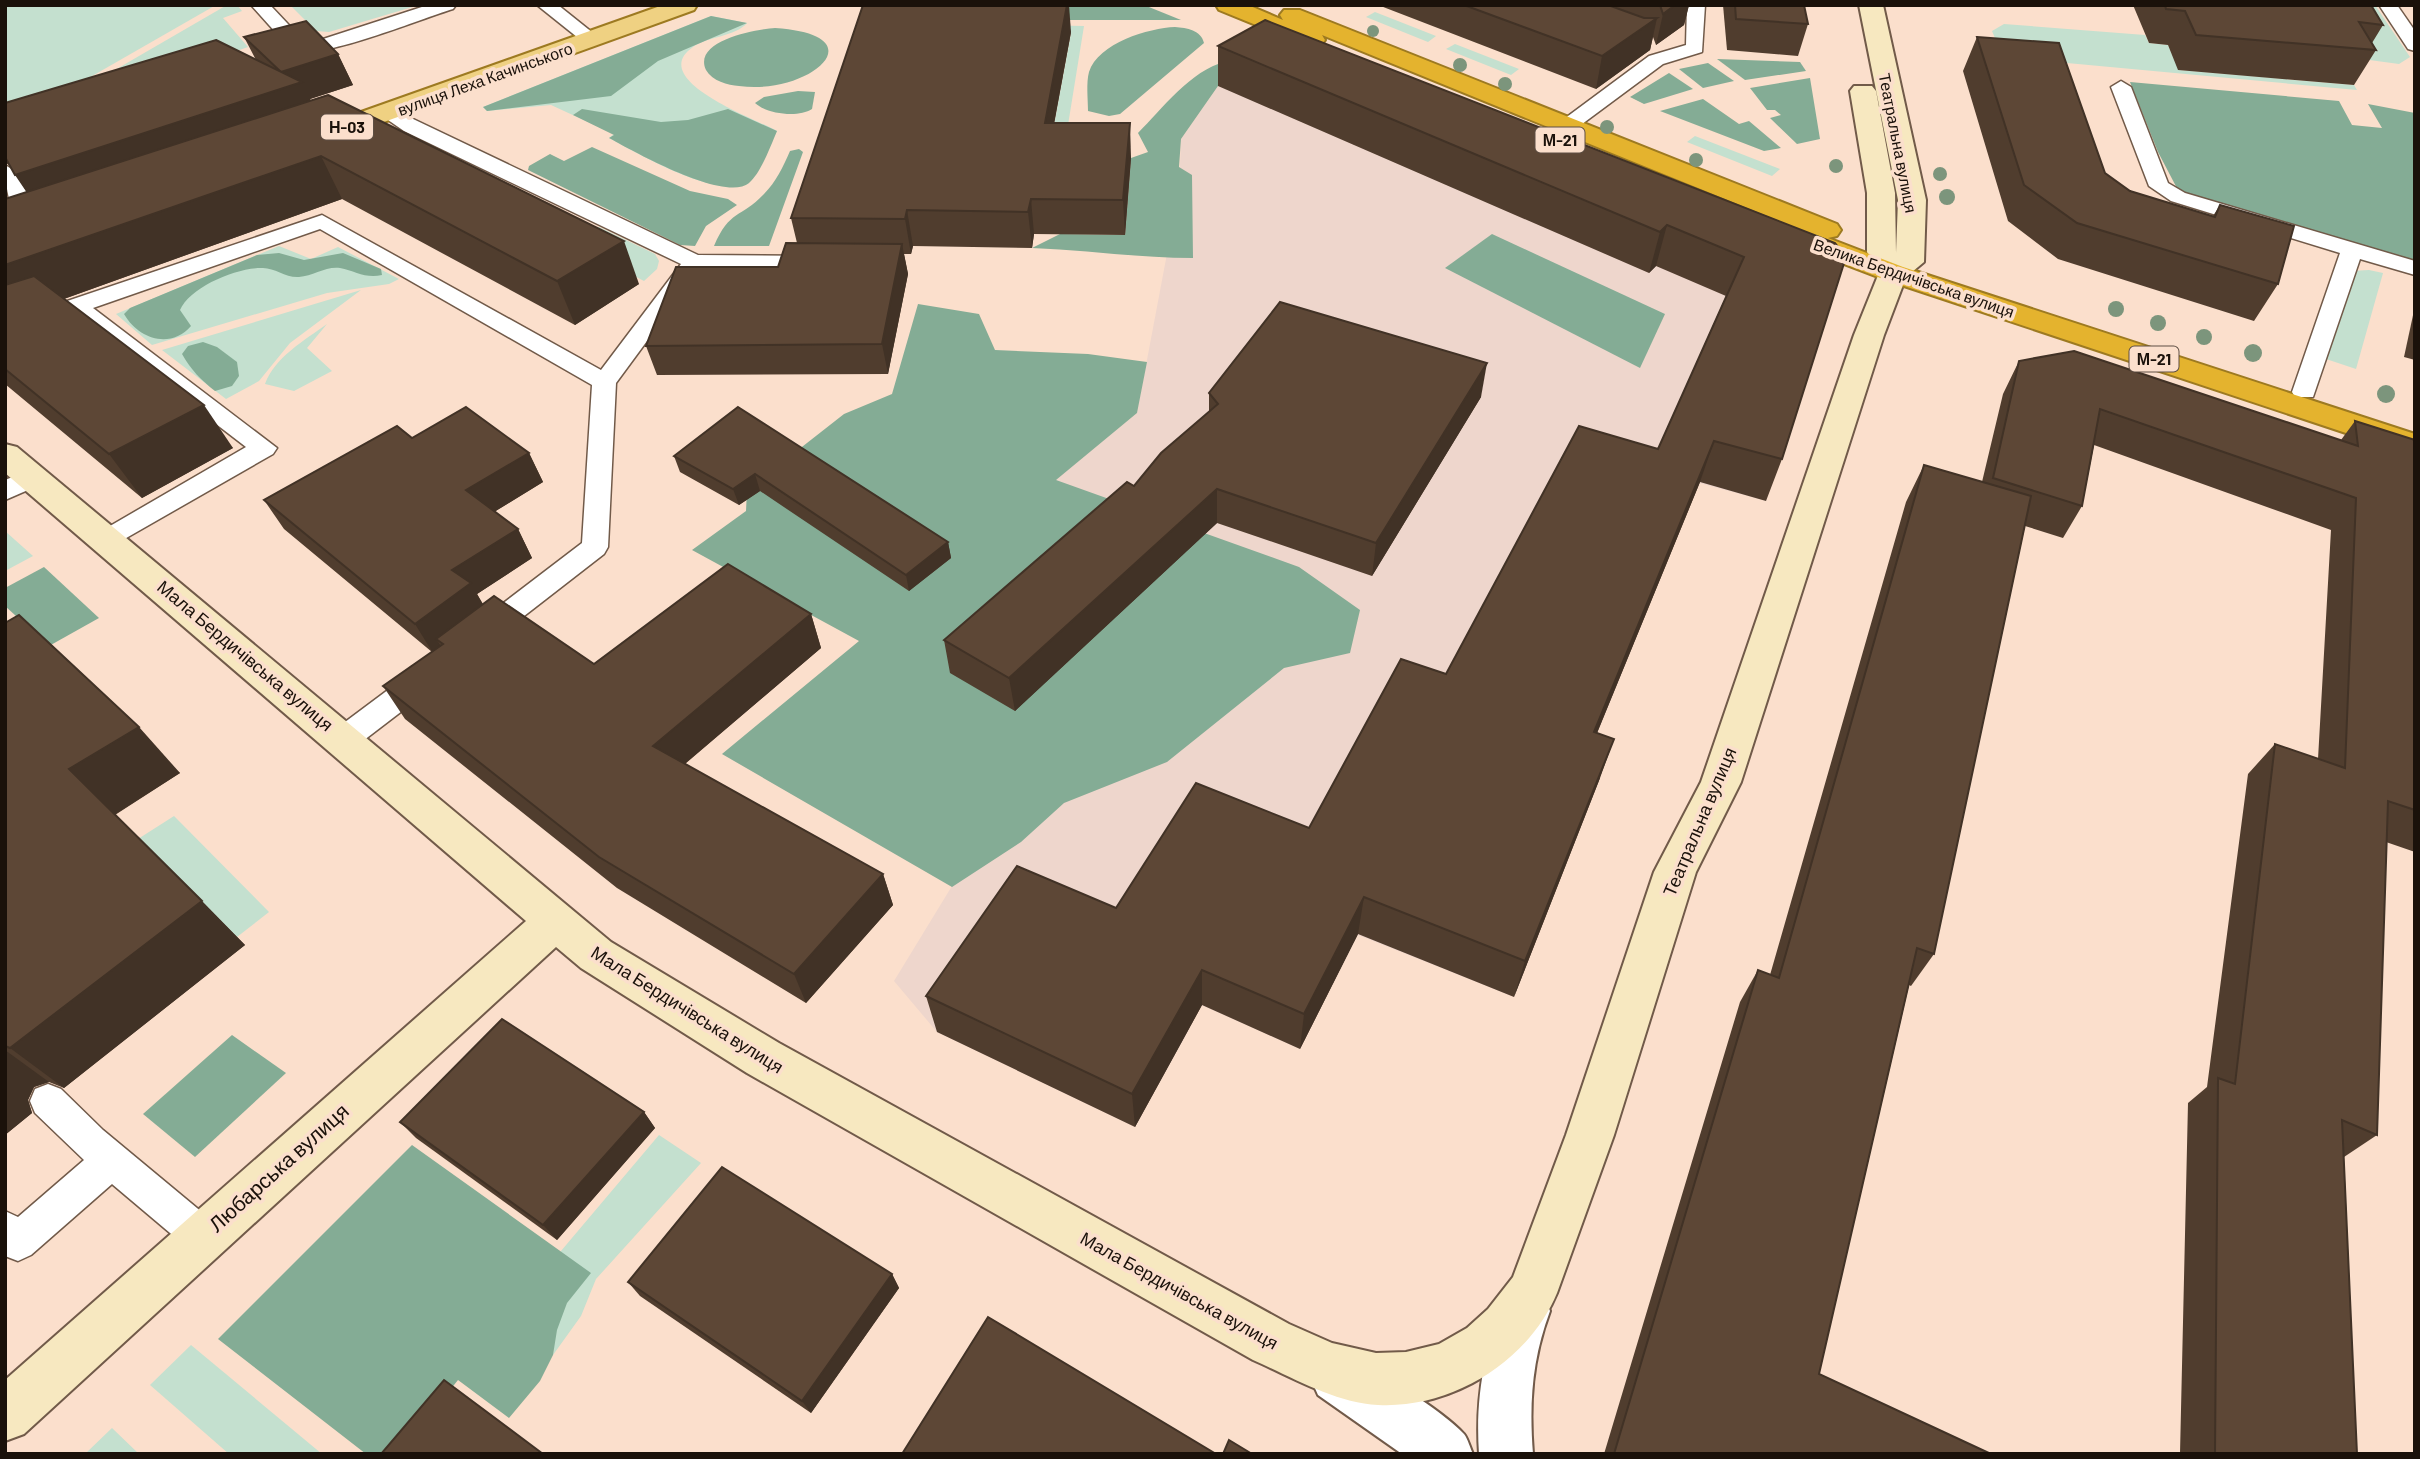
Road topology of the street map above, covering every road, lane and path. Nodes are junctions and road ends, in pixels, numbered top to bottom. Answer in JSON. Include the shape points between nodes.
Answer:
{"nodes":[{"id":1,"x":260,"y":5,"type":"edge"},
{"id":2,"x":447,"y":5,"type":"edge"},
{"id":3,"x":546,"y":5,"type":"edge"},
{"id":4,"x":653,"y":5,"type":"edge"},
{"id":5,"x":686,"y":5,"type":"edge"},
{"id":6,"x":1227,"y":5,"type":"edge"},
{"id":7,"x":1267,"y":5,"type":"edge"},
{"id":8,"x":1696,"y":5,"type":"edge"},
{"id":9,"x":1849,"y":5,"type":"edge"},
{"id":10,"x":1871,"y":5,"type":"edge"},
{"id":11,"x":2388,"y":5,"type":"edge"},
{"id":12,"x":584,"y":33,"type":"junction"},
{"id":13,"x":2415,"y":45,"type":"edge"},
{"id":14,"x":298,"y":46,"type":"junction"},
{"id":15,"x":273,"y":54,"type":"edge"},
{"id":16,"x":2121,"y":87,"type":"dead end"},
{"id":17,"x":388,"y":113,"type":"junction"},
{"id":18,"x":1567,"y":126,"type":"junction"},
{"id":19,"x":5,"y":171,"type":"edge"},
{"id":20,"x":58,"y":219,"type":"edge"},
{"id":21,"x":18,"y":230,"type":"edge"},
{"id":22,"x":2352,"y":250,"type":"junction"},
{"id":23,"x":694,"y":262,"type":"junction"},
{"id":24,"x":1895,"y":262,"type":"junction"},
{"id":25,"x":836,"y":263,"type":"edge"},
{"id":26,"x":2415,"y":268,"type":"edge"},
{"id":27,"x":76,"y":306,"type":"junction"},
{"id":28,"x":5,"y":330,"type":"edge"},
{"id":29,"x":604,"y":382,"type":"junction"},
{"id":30,"x":2304,"y":393,"type":"junction"},
{"id":31,"x":2415,"y":429,"type":"edge"},
{"id":32,"x":2415,"y":445,"type":"edge"},
{"id":33,"x":5,"y":455,"type":"edge"},
{"id":34,"x":20,"y":484,"type":"edge"},
{"id":35,"x":107,"y":540,"type":"junction"},
{"id":36,"x":344,"y":739,"type":"junction"},
{"id":37,"x":554,"y":923,"type":"junction"},
{"id":38,"x":48,"y":1101,"type":"dead end"},
{"id":39,"x":111,"y":1160,"type":"junction"},
{"id":40,"x":5,"y":1230,"type":"edge"},
{"id":41,"x":202,"y":1236,"type":"junction"},
{"id":42,"x":1532,"y":1293,"type":"junction"},
{"id":43,"x":1271,"y":1342,"type":"junction"},
{"id":44,"x":5,"y":1415,"type":"edge"},
{"id":45,"x":1446,"y":1454,"type":"edge"},
{"id":46,"x":1506,"y":1454,"type":"edge"}],
"edges":[{"from":1,"to":14,"type":"lane"},
{"from":2,"to":14,"type":"lane","via":[[322,45]]},
{"from":3,"to":12,"type":"lane"},
{"from":4,"to":12,"type":"main road","name":"вулиця Леха Качинського","number":"Н-03"},
{"from":5,"to":17,"type":"main road","name":"вулиця Леха Качинського","number":"Н-03"},
{"from":6,"to":24,"type":"highway","name":"Велика Бердичівська вулиця","number":"М-21"},
{"from":7,"to":18,"type":"highway","name":"Велика Бердичівська вулиця","number":"М-21"},
{"from":8,"to":18,"type":"lane","via":[[1695,48],[1656,60]]},
{"from":9,"to":24,"type":"street","name":"Театральна вулиця"},
{"from":10,"to":24,"type":"street","name":"Театральна вулиця","via":[[1912,200]]},
{"from":11,"to":13,"type":"lane"},
{"from":12,"to":17,"type":"main road","name":"вулиця Леха Качинського","number":"Н-03","via":[[302,136]]},
{"from":14,"to":15,"type":"lane"},
{"from":16,"to":22,"type":"lane","via":[[2159,186],[2178,197]]},
{"from":17,"to":23,"type":"lane"},
{"from":18,"to":24,"type":"highway","name":"Велика Бердичівська вулиця","number":"М-21"},
{"from":19,"to":21,"type":"lane"},
{"from":20,"to":21,"type":"main road"},
{"from":22,"to":26,"type":"lane"},
{"from":22,"to":30,"type":"lane"},
{"from":23,"to":25,"type":"lane"},
{"from":23,"to":29,"type":"lane"},
{"from":24,"to":30,"type":"highway","name":"Велика Бердичівська вулиця","number":"М-21"},
{"from":24,"to":32,"type":"highway","name":"Велика Бердичівська вулиця","number":"М-21"},
{"from":24,"to":42,"type":"street","name":"Театральна вулиця","via":[[1721,782],[1675,872],[1590,1135]]},
{"from":27,"to":28,"type":"lane"},
{"from":27,"to":29,"type":"lane","via":[[322,221]]},
{"from":27,"to":35,"type":"lane","via":[[264,448]]},
{"from":29,"to":36,"type":"lane","via":[[595,547]]},
{"from":30,"to":31,"type":"highway","name":"Велика Бердичівська вулиця","number":"М-21"},
{"from":33,"to":34,"type":"street","name":"Мала Бердичівська вулиця"},
{"from":34,"to":35,"type":"street","name":"Мала Бердичівська вулиця"},
{"from":35,"to":36,"type":"street","name":"Мала Бердичівська вулиця"},
{"from":36,"to":37,"type":"street","name":"Мала Бердичівська вулиця"},
{"from":37,"to":41,"type":"street","name":"Любарська вулиця"},
{"from":37,"to":43,"type":"street","name":"Мала Бердичівська вулиця","via":[[596,955],[763,1058]]},
{"from":38,"to":39,"type":"lane"},
{"from":39,"to":40,"type":"lane","via":[[18,1242]]},
{"from":39,"to":41,"type":"lane"},
{"from":41,"to":44,"type":"street","name":"Любарська вулиця"},
{"from":42,"to":43,"type":"street","via":[[1485,1346],[1448,1368],[1406,1378],[1376,1379],[1330,1368]]},
{"from":42,"to":46,"type":"street","name":"Театральна вулиця","via":[[1509,1350],[1502,1406]]},
{"from":43,"to":45,"type":"street","name":"Мала Бердичівська вулиця","via":[[1397,1416]]}]}
